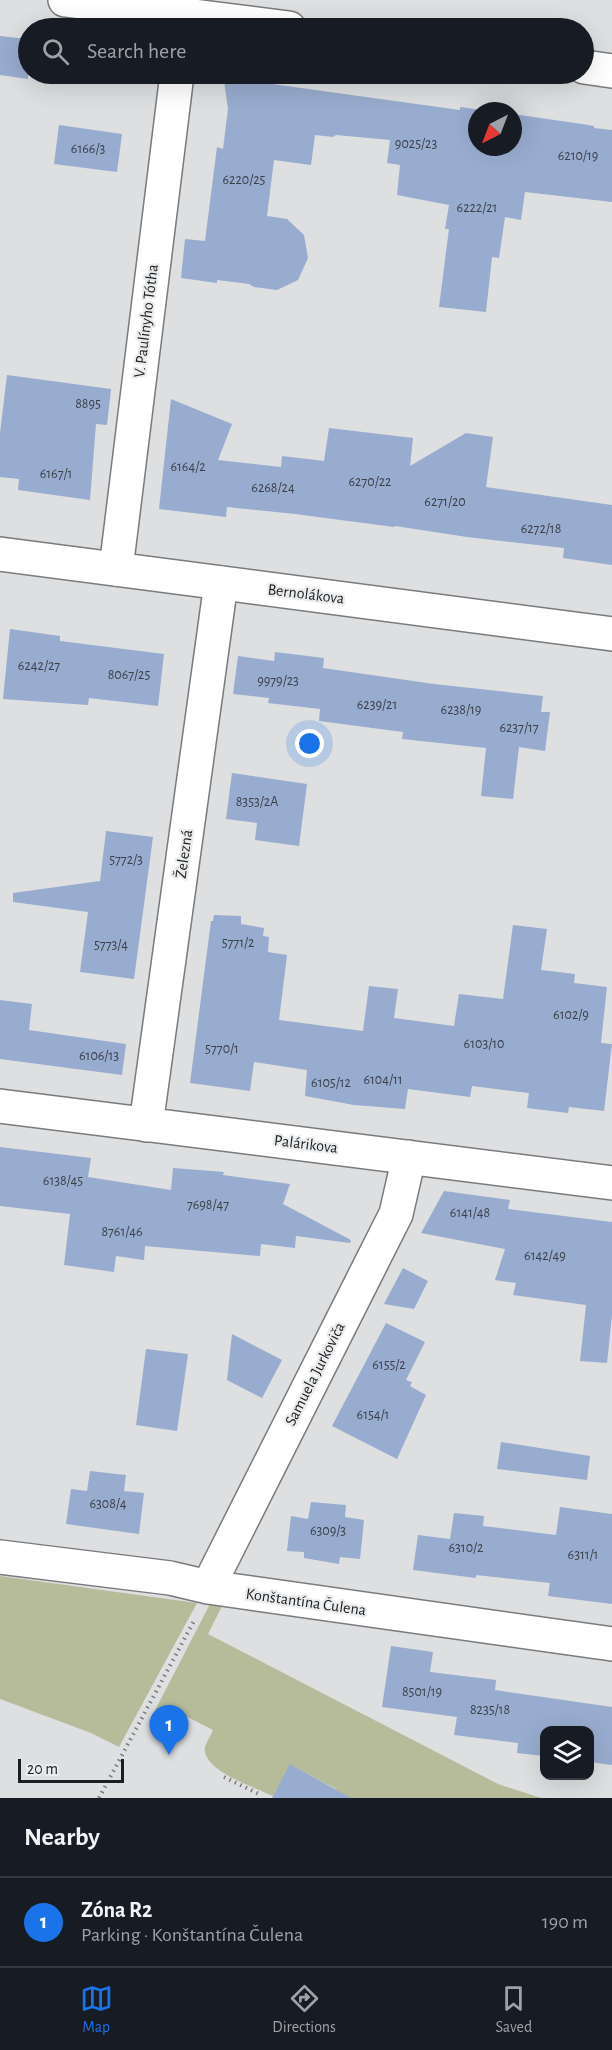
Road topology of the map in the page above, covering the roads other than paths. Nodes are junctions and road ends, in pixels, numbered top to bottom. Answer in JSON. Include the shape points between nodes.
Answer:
{"nodes":[{"id":1,"x":65,"y":0,"type":"edge"},
{"id":2,"x":162,"y":18,"type":"edge"},
{"id":3,"x":594,"y":68,"type":"edge"},
{"id":4,"x":612,"y":71,"type":"edge"},
{"id":5,"x":176,"y":84,"type":"edge"},
{"id":6,"x":0,"y":554,"type":"edge"},
{"id":7,"x":116,"y":569,"type":"junction"},
{"id":8,"x":221,"y":583,"type":"junction"},
{"id":9,"x":612,"y":634,"type":"edge"},
{"id":10,"x":0,"y":1106,"type":"edge"},
{"id":11,"x":146,"y":1125,"type":"junction"},
{"id":12,"x":409,"y":1157,"type":"junction"},
{"id":13,"x":612,"y":1183,"type":"edge"},
{"id":14,"x":0,"y":1557,"type":"edge"},
{"id":15,"x":208,"y":1587,"type":"junction"},
{"id":16,"x":612,"y":1644,"type":"edge"}],
"edges":[{"from":1,"to":2,"type":"street"},
{"from":3,"to":4,"type":"street"},
{"from":5,"to":7,"type":"street","name":"V. Paulínyho Tótha"},
{"from":6,"to":7,"type":"street","name":"Bernolákova"},
{"from":7,"to":8,"type":"street","name":"Bernolákova"},
{"from":8,"to":9,"type":"street","name":"Bernolákova"},
{"from":8,"to":11,"type":"street","name":"Železná"},
{"from":10,"to":11,"type":"street","name":"Palárikova"},
{"from":11,"to":12,"type":"street","name":"Palárikova"},
{"from":12,"to":13,"type":"street","name":"Palárikova"},
{"from":12,"to":15,"type":"street","name":"Samuela Jurkoviča","via":[[396,1214]]},
{"from":14,"to":15,"type":"street","name":"Konštantína Čulena","via":[[170,1578]]},
{"from":15,"to":16,"type":"street","name":"Konštantína Čulena"}]}
